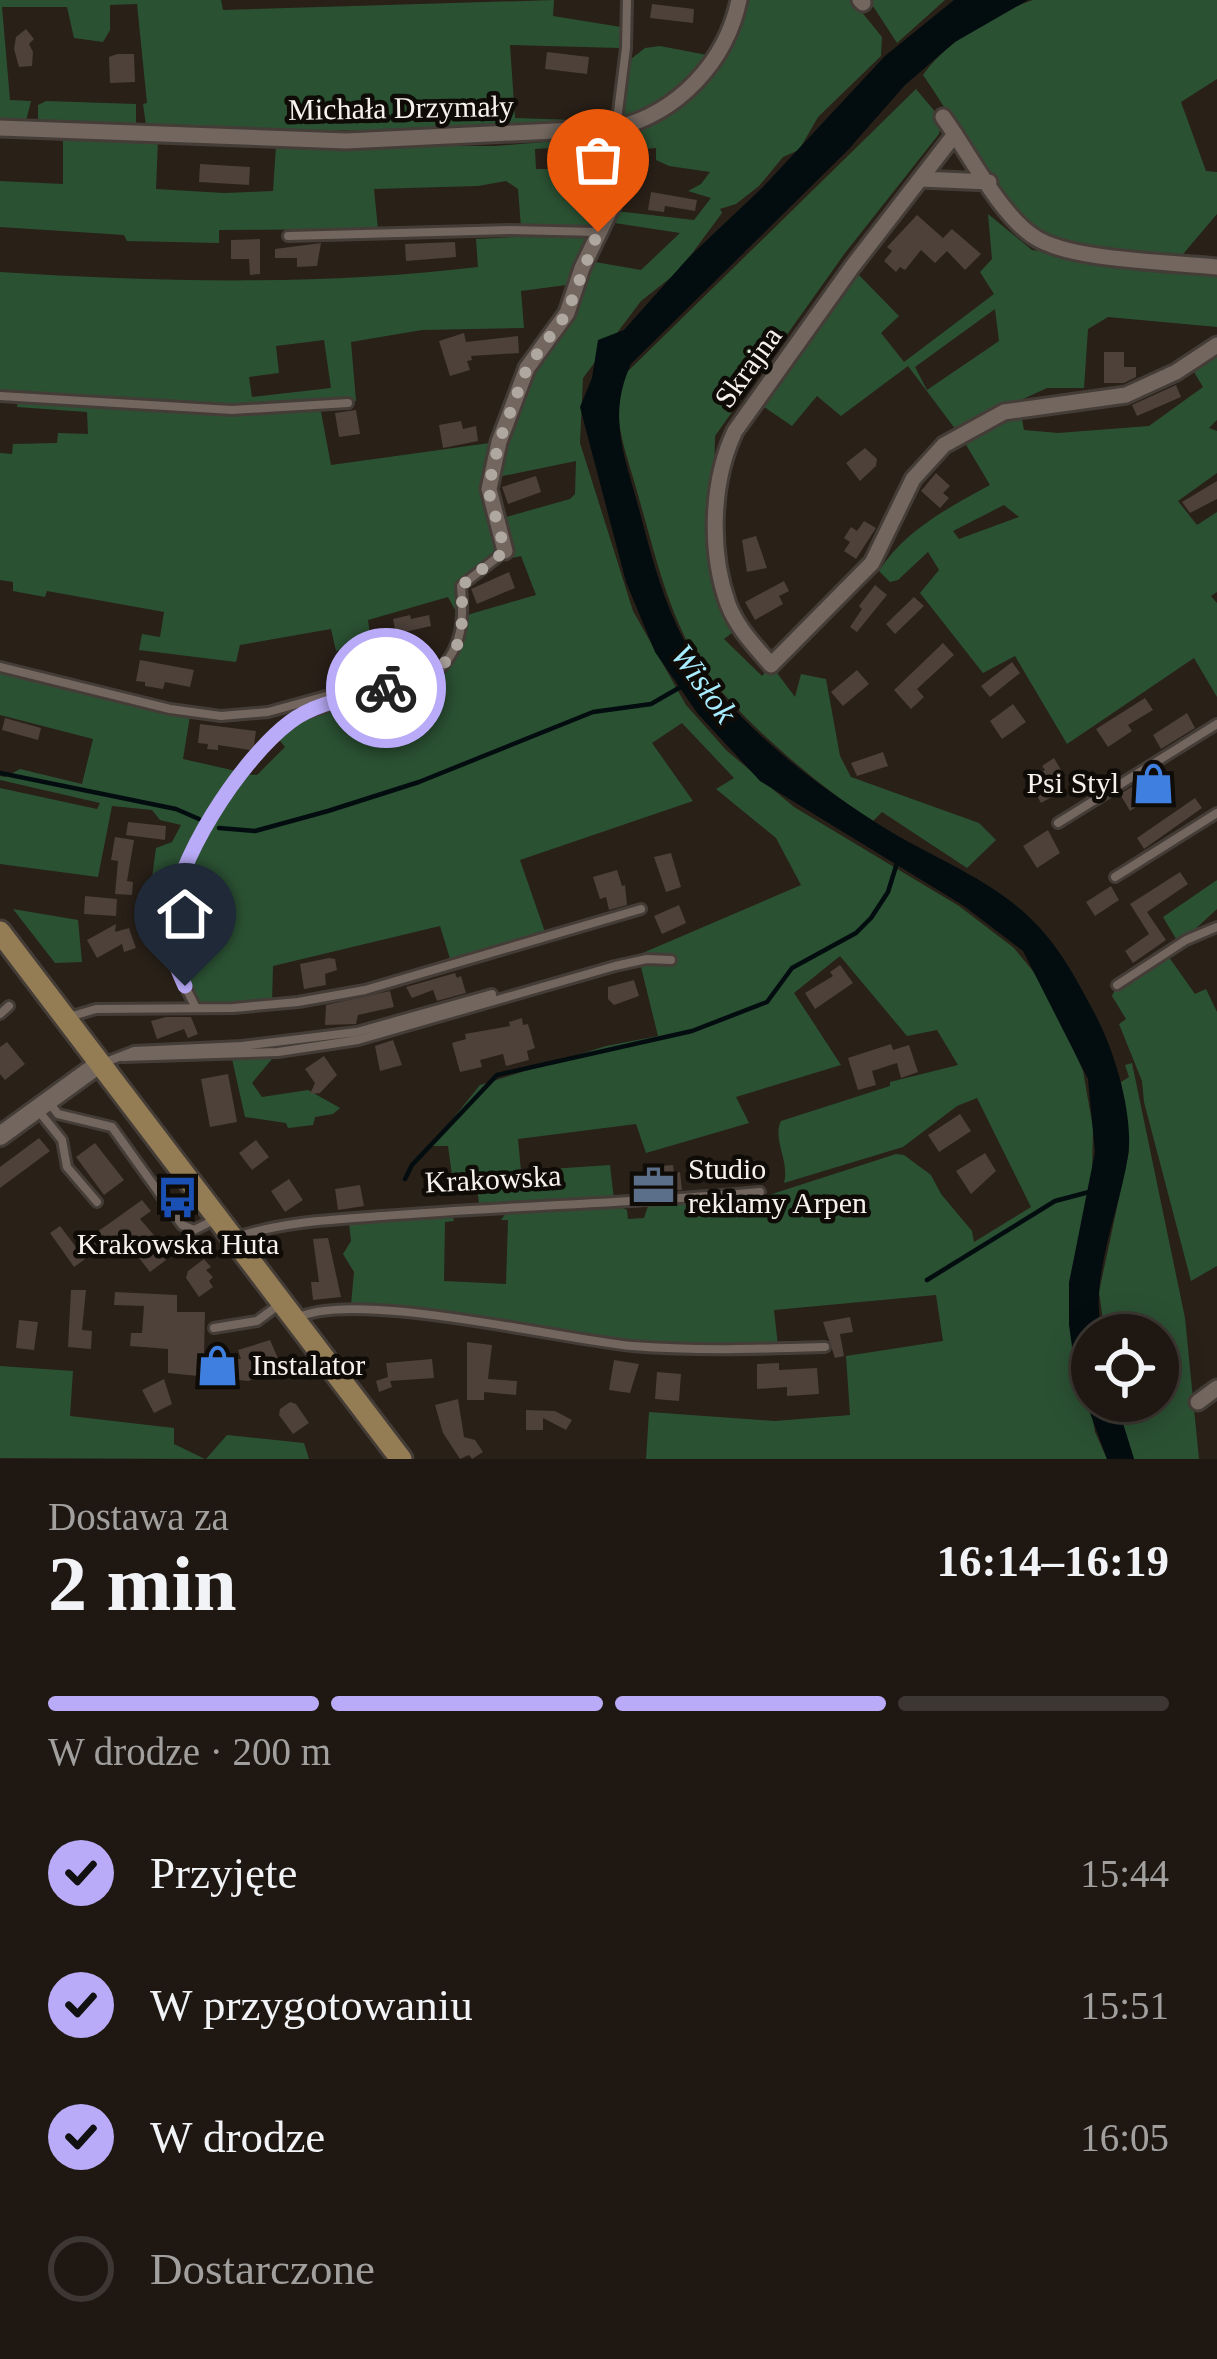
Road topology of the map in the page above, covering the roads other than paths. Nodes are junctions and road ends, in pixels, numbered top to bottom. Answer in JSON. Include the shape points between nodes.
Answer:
{"nodes":[{"id":1,"x":627,"y":0,"type":"edge"},
{"id":2,"x":739,"y":0,"type":"edge"},
{"id":3,"x":944,"y":117,"type":"dead end"},
{"id":4,"x":0,"y":128,"type":"edge"},
{"id":5,"x":616,"y":128,"type":"junction"},
{"id":6,"x":955,"y":134,"type":"junction"},
{"id":7,"x":921,"y":178,"type":"junction"},
{"id":8,"x":988,"y":182,"type":"junction"},
{"id":9,"x":598,"y":232,"type":"junction"},
{"id":10,"x":287,"y":236,"type":"dead end"},
{"id":11,"x":1217,"y":267,"type":"edge"},
{"id":12,"x":1217,"y":345,"type":"edge"},
{"id":13,"x":0,"y":395,"type":"edge"},
{"id":14,"x":348,"y":403,"type":"dead end"},
{"id":15,"x":505,"y":551,"type":"joint"},
{"id":16,"x":0,"y":667,"type":"edge"},
{"id":17,"x":402,"y":675,"type":"dead end"},
{"id":18,"x":1217,"y":724,"type":"edge"},
{"id":19,"x":1217,"y":813,"type":"edge"},
{"id":20,"x":1058,"y":823,"type":"dead end"},
{"id":21,"x":1115,"y":877,"type":"dead end"},
{"id":22,"x":641,"y":909,"type":"dead end"},
{"id":23,"x":1217,"y":927,"type":"edge"},
{"id":24,"x":0,"y":932,"type":"edge"},
{"id":25,"x":671,"y":960,"type":"dead end"},
{"id":26,"x":1117,"y":985,"type":"dead end"},
{"id":27,"x":492,"y":994,"type":"dead end"},
{"id":28,"x":9,"y":1006,"type":"dead end"},
{"id":29,"x":196,"y":1008,"type":"junction"},
{"id":30,"x":0,"y":1014,"type":"edge"},
{"id":31,"x":66,"y":1018,"type":"junction"},
{"id":32,"x":123,"y":1057,"type":"junction"},
{"id":33,"x":99,"y":1064,"type":"junction"},
{"id":34,"x":41,"y":1104,"type":"junction"},
{"id":35,"x":2,"y":1130,"type":"edge"},
{"id":36,"x":760,"y":1192,"type":"dead end"},
{"id":37,"x":97,"y":1202,"type":"dead end"},
{"id":38,"x":217,"y":1218,"type":"junction"},
{"id":39,"x":232,"y":1239,"type":"junction"},
{"id":40,"x":288,"y":1312,"type":"junction"},
{"id":41,"x":214,"y":1328,"type":"dead end"},
{"id":42,"x":825,"y":1347,"type":"dead end"},
{"id":43,"x":1217,"y":1388,"type":"edge"},
{"id":44,"x":1198,"y":1402,"type":"dead end"},
{"id":45,"x":401,"y":1459,"type":"edge"}],
"edges":[{"from":1,"to":5,"type":"lane"},
{"from":2,"to":5,"type":"street","name":"Michała Drzymały","via":[[700,78],[650,117]]},
{"from":3,"to":6,"type":"street"},
{"from":4,"to":5,"type":"street","name":"Michała Drzymały","via":[[346,141]]},
{"from":5,"to":9,"type":"street","via":[[613,204]]},
{"from":6,"to":7,"type":"street","name":"Skrajna"},
{"from":6,"to":8,"type":"street"},
{"from":7,"to":8,"type":"street"},
{"from":7,"to":12,"type":"street","name":"Skrajna","via":[[723,457],[715,538],[728,604],[771,665],[872,563],[913,479],[944,445],[1004,412],[1145,388]]},
{"from":8,"to":11,"type":"street","via":[[1043,242]]},
{"from":9,"to":10,"type":"lane"},
{"from":9,"to":15,"type":"street","via":[[567,313],[527,368],[499,442],[488,489]]},
{"from":13,"to":14,"type":"lane","via":[[232,410]]},
{"from":15,"to":29,"type":"lane","via":[[461,586],[459,639],[438,671],[305,713],[240,772],[176,885],[170,939]]},
{"from":16,"to":17,"type":"lane","via":[[221,716],[268,712]]},
{"from":18,"to":20,"type":"lane"},
{"from":19,"to":21,"type":"lane"},
{"from":22,"to":29,"type":"lane","via":[[365,990]]},
{"from":23,"to":26,"type":"lane"},
{"from":24,"to":31,"type":"main road"},
{"from":25,"to":32,"type":"lane","via":[[615,966],[358,1040],[278,1052]]},
{"from":27,"to":32,"type":"lane","via":[[357,1032]]},
{"from":28,"to":30,"type":"lane"},
{"from":29,"to":31,"type":"lane","via":[[96,1009]]},
{"from":31,"to":33,"type":"main road"},
{"from":32,"to":33,"type":"lane"},
{"from":33,"to":34,"type":"street"},
{"from":33,"to":38,"type":"main road"},
{"from":34,"to":35,"type":"street"},
{"from":34,"to":37,"type":"lane","via":[[67,1167]]},
{"from":34,"to":38,"type":"lane","via":[[112,1126],[182,1225],[194,1230]]},
{"from":36,"to":39,"type":"lane","name":"Krakowska","via":[[313,1220]]},
{"from":38,"to":39,"type":"main road"},
{"from":39,"to":40,"type":"main road"},
{"from":40,"to":41,"type":"lane"},
{"from":40,"to":42,"type":"lane","via":[[375,1308],[632,1346]]},
{"from":40,"to":45,"type":"main road"},
{"from":43,"to":44,"type":"street"}]}
